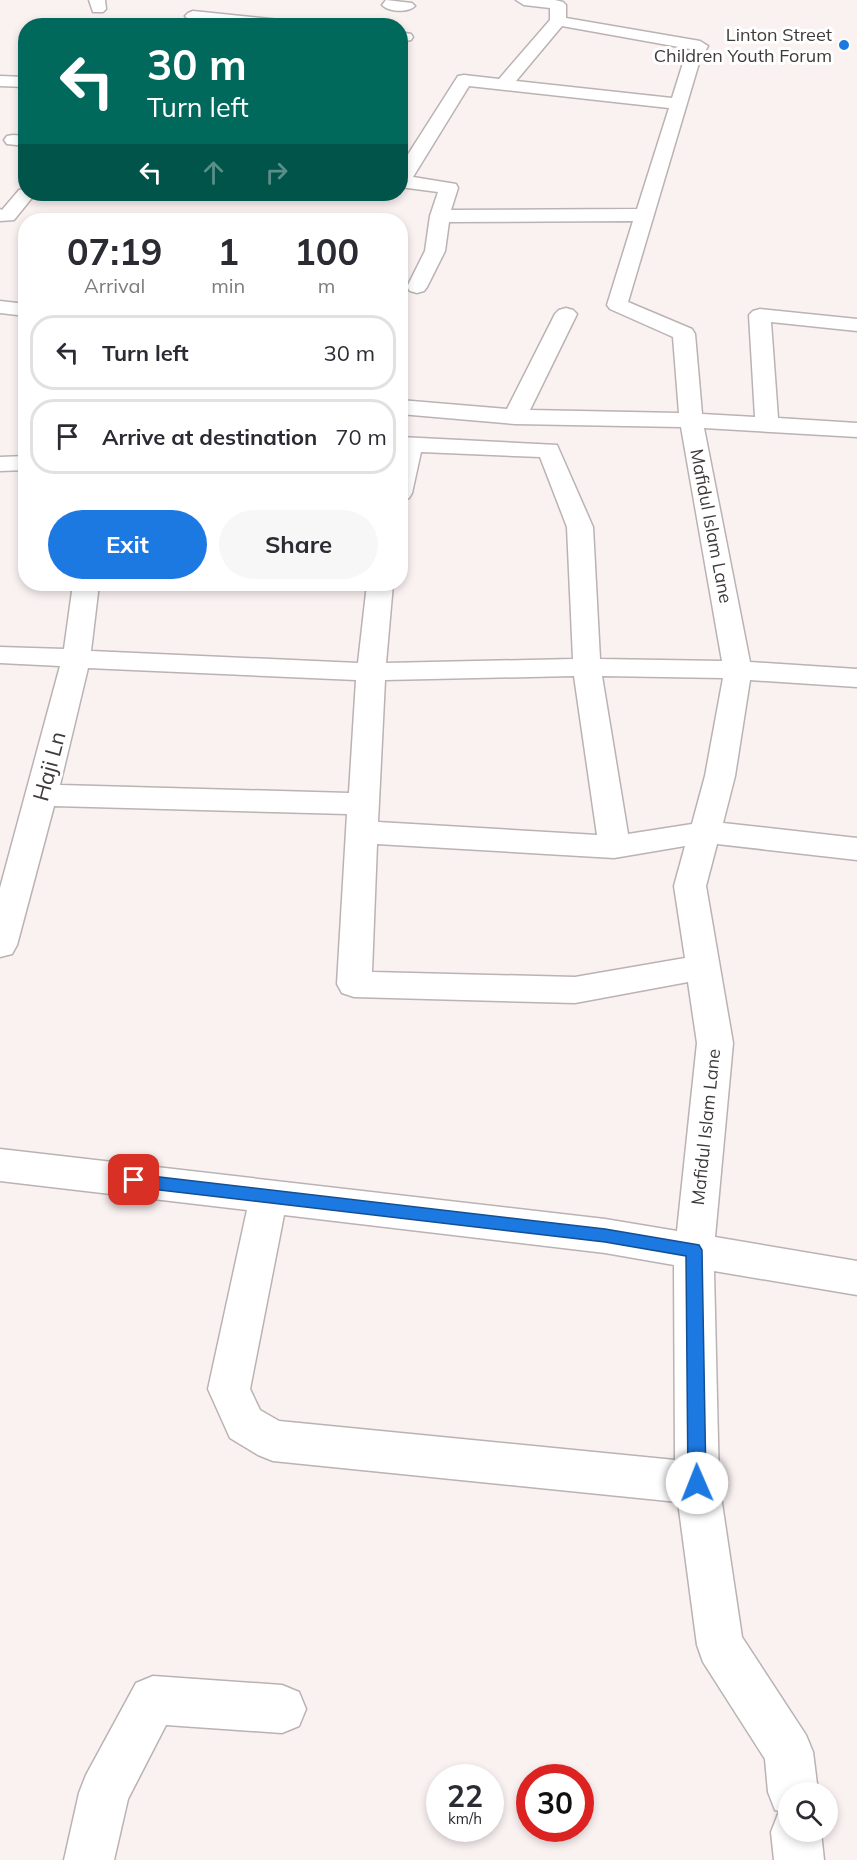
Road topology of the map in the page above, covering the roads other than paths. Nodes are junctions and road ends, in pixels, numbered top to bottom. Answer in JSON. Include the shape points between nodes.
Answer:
{"nodes":[{"id":1,"x":209,"y":0,"type":"edge"},
{"id":2,"x":524,"y":0,"type":"edge"},
{"id":3,"x":191,"y":18,"type":"edge"},
{"id":4,"x":558,"y":21,"type":"junction"},
{"id":5,"x":0,"y":81,"type":"edge"},
{"id":6,"x":18,"y":82,"type":"edge"},
{"id":7,"x":503,"y":84,"type":"junction"},
{"id":8,"x":678,"y":104,"type":"junction"},
{"id":9,"x":408,"y":170,"type":"edge"},
{"id":10,"x":408,"y":182,"type":"edge"},
{"id":11,"x":20,"y":201,"type":"edge"},
{"id":12,"x":0,"y":215,"type":"edge"},
{"id":13,"x":644,"y":215,"type":"junction"},
{"id":14,"x":440,"y":216,"type":"junction"},
{"id":15,"x":417,"y":287,"type":"dead end"},
{"id":16,"x":813,"y":300,"type":"dead end"},
{"id":17,"x":857,"y":306,"type":"edge"},
{"id":18,"x":13,"y":308,"type":"edge"},
{"id":19,"x":566,"y":314,"type":"dead end"},
{"id":20,"x":857,"y":326,"type":"edge"},
{"id":21,"x":0,"y":327,"type":"edge"},
{"id":22,"x":408,"y":408,"type":"edge"},
{"id":23,"x":515,"y":417,"type":"junction"},
{"id":24,"x":690,"y":420,"type":"junction"},
{"id":25,"x":767,"y":425,"type":"junction"},
{"id":26,"x":857,"y":430,"type":"edge"},
{"id":27,"x":408,"y":445,"type":"edge"},
{"id":28,"x":18,"y":463,"type":"edge"},
{"id":29,"x":0,"y":464,"type":"edge"},
{"id":30,"x":85,"y":591,"type":"edge"},
{"id":31,"x":379,"y":591,"type":"edge"},
{"id":32,"x":0,"y":655,"type":"edge"},
{"id":33,"x":75,"y":660,"type":"junction"},
{"id":34,"x":587,"y":667,"type":"junction"},
{"id":35,"x":738,"y":670,"type":"junction"},
{"id":36,"x":371,"y":672,"type":"junction"},
{"id":37,"x":857,"y":678,"type":"edge"},
{"id":38,"x":42,"y":795,"type":"junction"},
{"id":39,"x":363,"y":804,"type":"junction"},
{"id":40,"x":706,"y":832,"type":"junction"},
{"id":41,"x":614,"y":847,"type":"junction"},
{"id":42,"x":857,"y":849,"type":"edge"},
{"id":43,"x":6,"y":902,"type":"edge"},
{"id":44,"x":0,"y":945,"type":"edge"},
{"id":45,"x":703,"y":968,"type":"junction"},
{"id":46,"x":0,"y":1165,"type":"edge"},
{"id":47,"x":268,"y":1196,"type":"junction"},
{"id":48,"x":694,"y":1250,"type":"junction"},
{"id":49,"x":857,"y":1278,"type":"edge"},
{"id":50,"x":697,"y":1483,"type":"junction"},
{"id":51,"x":282,"y":1709,"type":"dead end"},
{"id":52,"x":792,"y":1782,"type":"edge"},
{"id":53,"x":797,"y":1842,"type":"edge"},
{"id":54,"x":89,"y":1860,"type":"edge"},
{"id":55,"x":799,"y":1860,"type":"edge"}],
"edges":[{"from":1,"to":3,"type":"street"},
{"from":2,"to":4,"type":"street","via":[[558,5]]},
{"from":4,"to":7,"type":"street"},
{"from":4,"to":8,"type":"street","name":"Mafidul Islam Lane","via":[[700,46]]},
{"from":5,"to":6,"type":"street"},
{"from":7,"to":8,"type":"street"},
{"from":7,"to":9,"type":"street","via":[[464,80]]},
{"from":8,"to":13,"type":"street","name":"Mafidul Islam Lane"},
{"from":10,"to":14,"type":"street","via":[[449,188]]},
{"from":11,"to":12,"type":"street","via":[[7,216]]},
{"from":13,"to":14,"type":"street"},
{"from":13,"to":24,"type":"street","name":"Mafidul Islam Lane","via":[[617,305],[684,334]]},
{"from":14,"to":15,"type":"street","via":[[435,251]]},
{"from":16,"to":17,"type":"street"},
{"from":18,"to":21,"type":"street"},
{"from":19,"to":23,"type":"street"},
{"from":20,"to":25,"type":"street","via":[[760,315]]},
{"from":22,"to":23,"type":"street"},
{"from":23,"to":24,"type":"street"},
{"from":24,"to":25,"type":"street"},
{"from":24,"to":35,"type":"street","name":"Mafidul Islam Lane"},
{"from":25,"to":26,"type":"street"},
{"from":27,"to":34,"type":"street","via":[[549,450],[580,527]]},
{"from":28,"to":29,"type":"street"},
{"from":30,"to":33,"type":"street","name":"Haji Ln"},
{"from":31,"to":36,"type":"street"},
{"from":32,"to":33,"type":"street"},
{"from":33,"to":36,"type":"street"},
{"from":33,"to":38,"type":"street","name":"Haji Ln"},
{"from":34,"to":35,"type":"street"},
{"from":34,"to":36,"type":"street"},
{"from":34,"to":41,"type":"street"},
{"from":35,"to":37,"type":"street"},
{"from":35,"to":40,"type":"street","name":"Mafidul Islam Lane"},
{"from":36,"to":39,"type":"street"},
{"from":38,"to":39,"type":"street"},
{"from":38,"to":43,"type":"street","name":"Haji Ln"},
{"from":39,"to":41,"type":"street","via":[[363,832]]},
{"from":39,"to":45,"type":"street","via":[[354,984],[575,990]]},
{"from":40,"to":41,"type":"street"},
{"from":40,"to":42,"type":"street"},
{"from":40,"to":45,"type":"street","name":"Mafidul Islam Lane","via":[[690,886]]},
{"from":43,"to":44,"type":"street","name":"Haji Ln"},
{"from":45,"to":48,"type":"street","name":"Mafidul Islam Lane","via":[[715,1043]]},
{"from":46,"to":47,"type":"street"},
{"from":47,"to":48,"type":"street"},
{"from":47,"to":50,"type":"street","via":[[229,1389],[245,1424],[273,1441]]},
{"from":48,"to":49,"type":"street"},
{"from":48,"to":50,"type":"street","name":"Mafidul Islam Lane"},
{"from":50,"to":52,"type":"street","name":"Mafidul Islam Lane","via":[[720,1645],[789,1752]]},
{"from":51,"to":54,"type":"street","via":[[153,1700],[104,1793]]},
{"from":53,"to":55,"type":"street"}]}
